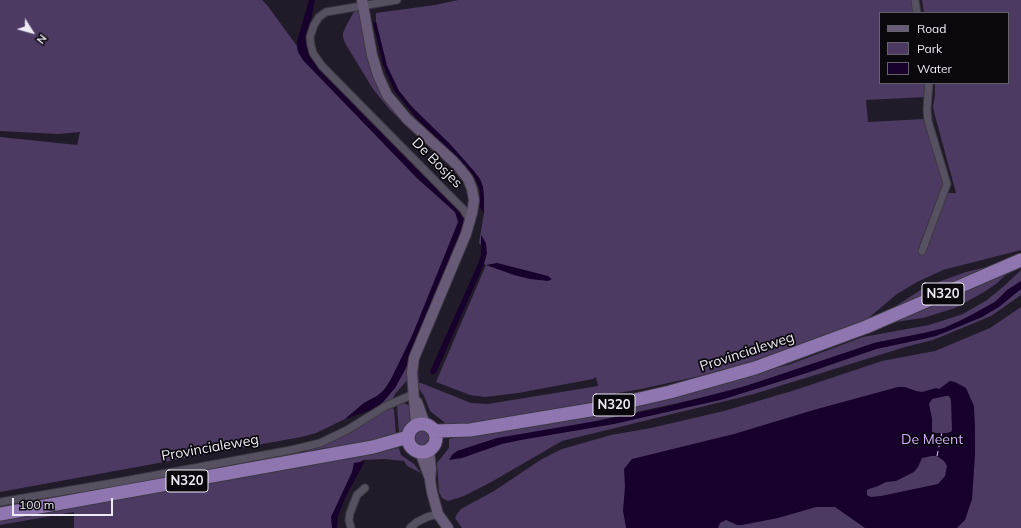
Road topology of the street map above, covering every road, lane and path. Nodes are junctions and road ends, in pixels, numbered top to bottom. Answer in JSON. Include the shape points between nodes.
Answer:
{"nodes":[{"id":1,"x":397,"y":0,"type":"edge"},
{"id":2,"x":915,"y":0,"type":"edge"},
{"id":3,"x":363,"y":3,"type":"edge"},
{"id":4,"x":917,"y":12,"type":"edge"},
{"id":5,"x":929,"y":84,"type":"edge"},
{"id":6,"x":470,"y":220,"type":"junction"},
{"id":7,"x":922,"y":250,"type":"dead end"},
{"id":8,"x":1021,"y":260,"type":"edge"},
{"id":9,"x":414,"y":394,"type":"junction"},
{"id":10,"x":422,"y":438,"type":"junction"},
{"id":11,"x":365,"y":488,"type":"dead end"},
{"id":12,"x":0,"y":502,"type":"edge"},
{"id":13,"x":0,"y":514,"type":"edge"},
{"id":14,"x":438,"y":514,"type":"junction"},
{"id":15,"x":351,"y":528,"type":"edge"},
{"id":16,"x":410,"y":528,"type":"edge"},
{"id":17,"x":448,"y":528,"type":"edge"}],
"edges":[{"from":1,"to":3,"type":"street"},
{"from":2,"to":4,"type":"street"},
{"from":3,"to":6,"type":"street","via":[[373,60],[387,95],[407,120],[453,161],[468,179],[474,200]]},
{"from":3,"to":6,"type":"street","name":"De Bosjes","via":[[326,12],[319,17],[310,37],[313,53],[322,66],[463,209]]},
{"from":5,"to":7,"type":"street","via":[[928,121],[946,184]]},
{"from":6,"to":9,"type":"street","via":[[414,358]]},
{"from":8,"to":10,"type":"highway","name":"Provincialeweg","number":"N320","via":[[866,327],[756,368],[670,392],[603,407]]},
{"from":9,"to":10,"type":"street"},
{"from":9,"to":12,"type":"street","name":"Provincialeweg","via":[[386,406],[320,443]]},
{"from":10,"to":13,"type":"highway","name":"Provincialeweg","number":"N320"},
{"from":10,"to":14,"type":"street","via":[[425,470]]},
{"from":11,"to":15,"type":"street","via":[[358,495],[350,513]]},
{"from":14,"to":16,"type":"street","via":[[422,519]]},
{"from":14,"to":17,"type":"street"}]}
